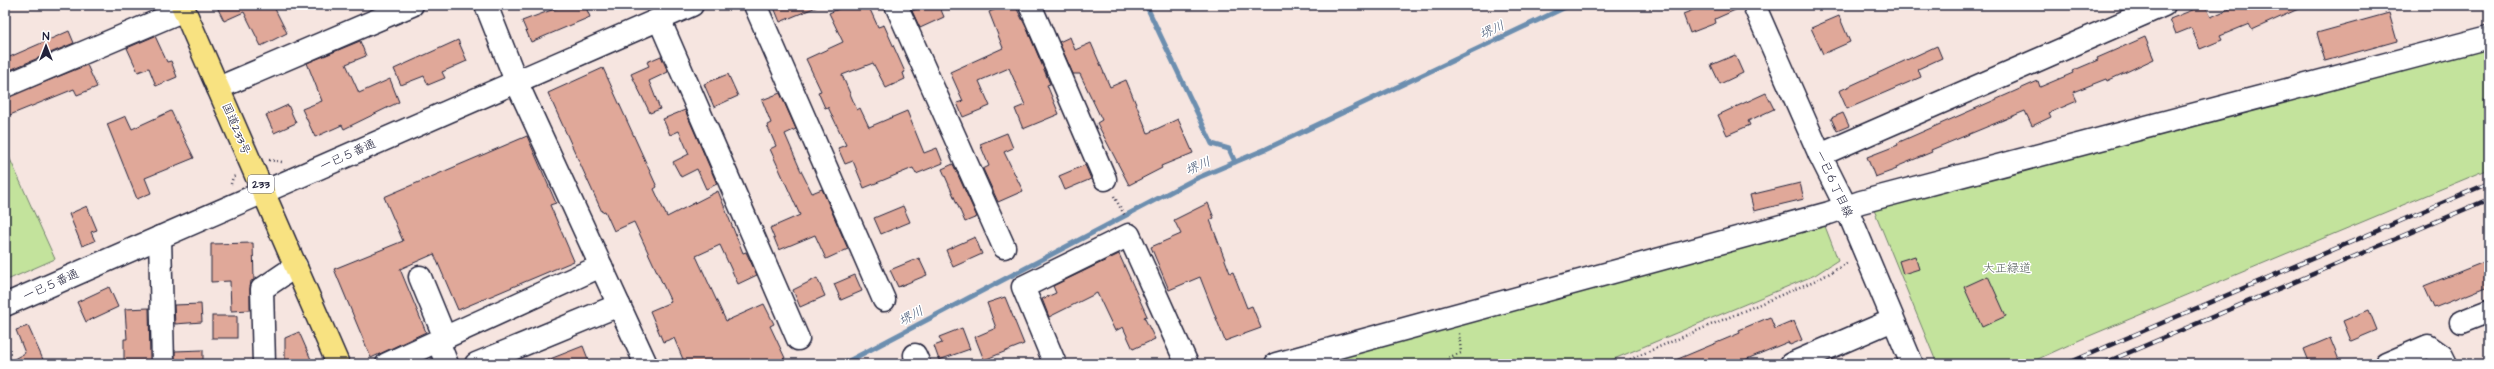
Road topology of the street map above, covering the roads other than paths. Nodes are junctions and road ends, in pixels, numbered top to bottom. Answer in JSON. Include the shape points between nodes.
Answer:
{"nodes":[{"id":1,"x":412,"y":5,"type":"edge"},
{"id":2,"x":486,"y":5,"type":"edge"},
{"id":3,"x":692,"y":5,"type":"edge"},
{"id":4,"x":755,"y":5,"type":"edge"},
{"id":5,"x":896,"y":5,"type":"edge"},
{"id":6,"x":1030,"y":5,"type":"edge"},
{"id":7,"x":1754,"y":5,"type":"edge"},
{"id":8,"x":2164,"y":5,"type":"edge"},
{"id":9,"x":183,"y":8,"type":"edge"},
{"id":10,"x":659,"y":19,"type":"junction"},
{"id":11,"x":2489,"y":37,"type":"edge"},
{"id":12,"x":516,"y":81,"type":"junction"},
{"id":13,"x":5,"y":86,"type":"edge"},
{"id":14,"x":218,"y":88,"type":"junction"},
{"id":15,"x":1820,"y":155,"type":"junction"},
{"id":16,"x":1106,"y":179,"type":"dead end"},
{"id":17,"x":264,"y":192,"type":"junction"},
{"id":18,"x":1846,"y":208,"type":"junction"},
{"id":19,"x":160,"y":237,"type":"junction"},
{"id":20,"x":1004,"y":247,"type":"dead end"},
{"id":21,"x":296,"y":266,"type":"junction"},
{"id":22,"x":601,"y":266,"type":"junction"},
{"id":23,"x":420,"y":277,"type":"dead end"},
{"id":24,"x":884,"y":300,"type":"dead end"},
{"id":25,"x":5,"y":305,"type":"edge"},
{"id":26,"x":619,"y":305,"type":"junction"},
{"id":27,"x":2489,"y":311,"type":"edge"},
{"id":28,"x":1892,"y":320,"type":"junction"},
{"id":29,"x":2461,"y":322,"type":"dead end"},
{"id":30,"x":441,"y":339,"type":"junction"},
{"id":31,"x":798,"y":339,"type":"dead end"},
{"id":32,"x":163,"y":364,"type":"edge"},
{"id":33,"x":264,"y":364,"type":"edge"},
{"id":34,"x":338,"y":364,"type":"edge"},
{"id":35,"x":387,"y":364,"type":"edge"},
{"id":36,"x":447,"y":364,"type":"edge"},
{"id":37,"x":476,"y":364,"type":"edge"},
{"id":38,"x":646,"y":364,"type":"edge"},
{"id":39,"x":1055,"y":364,"type":"edge"},
{"id":40,"x":1187,"y":364,"type":"edge"},
{"id":41,"x":1276,"y":364,"type":"edge"},
{"id":42,"x":1791,"y":364,"type":"edge"},
{"id":43,"x":1912,"y":364,"type":"edge"},
{"id":44,"x":2386,"y":364,"type":"edge"},
{"id":45,"x":2446,"y":364,"type":"edge"}],
"edges":[{"from":1,"to":14,"type":"street"},
{"from":2,"to":12,"type":"street"},
{"from":3,"to":10,"type":"street","name":"一已５番通"},
{"from":4,"to":24,"type":"street"},
{"from":5,"to":20,"type":"street"},
{"from":6,"to":16,"type":"street"},
{"from":7,"to":15,"type":"street","name":"一已６丁目線"},
{"from":8,"to":15,"type":"street"},
{"from":9,"to":13,"type":"street"},
{"from":9,"to":14,"type":"highway","name":"国道233号","number":"233"},
{"from":10,"to":12,"type":"street","name":"一已５番通"},
{"from":10,"to":31,"type":"street"},
{"from":11,"to":18,"type":"street"},
{"from":12,"to":17,"type":"street","name":"一已５番通"},
{"from":12,"to":22,"type":"street"},
{"from":14,"to":17,"type":"highway","name":"国道233号","number":"233"},
{"from":15,"to":18,"type":"street","name":"一已６丁目線"},
{"from":17,"to":19,"type":"street","name":"一已５番通"},
{"from":17,"to":21,"type":"highway","name":"国道233号","number":"233"},
{"from":18,"to":28,"type":"street","name":"一已６丁目線"},
{"from":18,"to":41,"type":"street"},
{"from":19,"to":25,"type":"street","name":"一已５番通"},
{"from":19,"to":32,"type":"street"},
{"from":21,"to":33,"type":"street","via":[[262,289]]},
{"from":21,"to":34,"type":"highway","name":"国道233号","number":"233"},
{"from":22,"to":26,"type":"street"},
{"from":22,"to":30,"type":"street"},
{"from":23,"to":30,"type":"street"},
{"from":26,"to":37,"type":"street"},
{"from":26,"to":38,"type":"street"},
{"from":27,"to":29,"type":"street"},
{"from":28,"to":42,"type":"street"},
{"from":28,"to":43,"type":"street","name":"一已６丁目線"},
{"from":30,"to":35,"type":"street"},
{"from":30,"to":36,"type":"street"},
{"from":39,"to":40,"type":"street","via":[[1023,287],[1129,235]]},
{"from":44,"to":45,"type":"street","via":[[2428,346],[2442,356]]}]}
